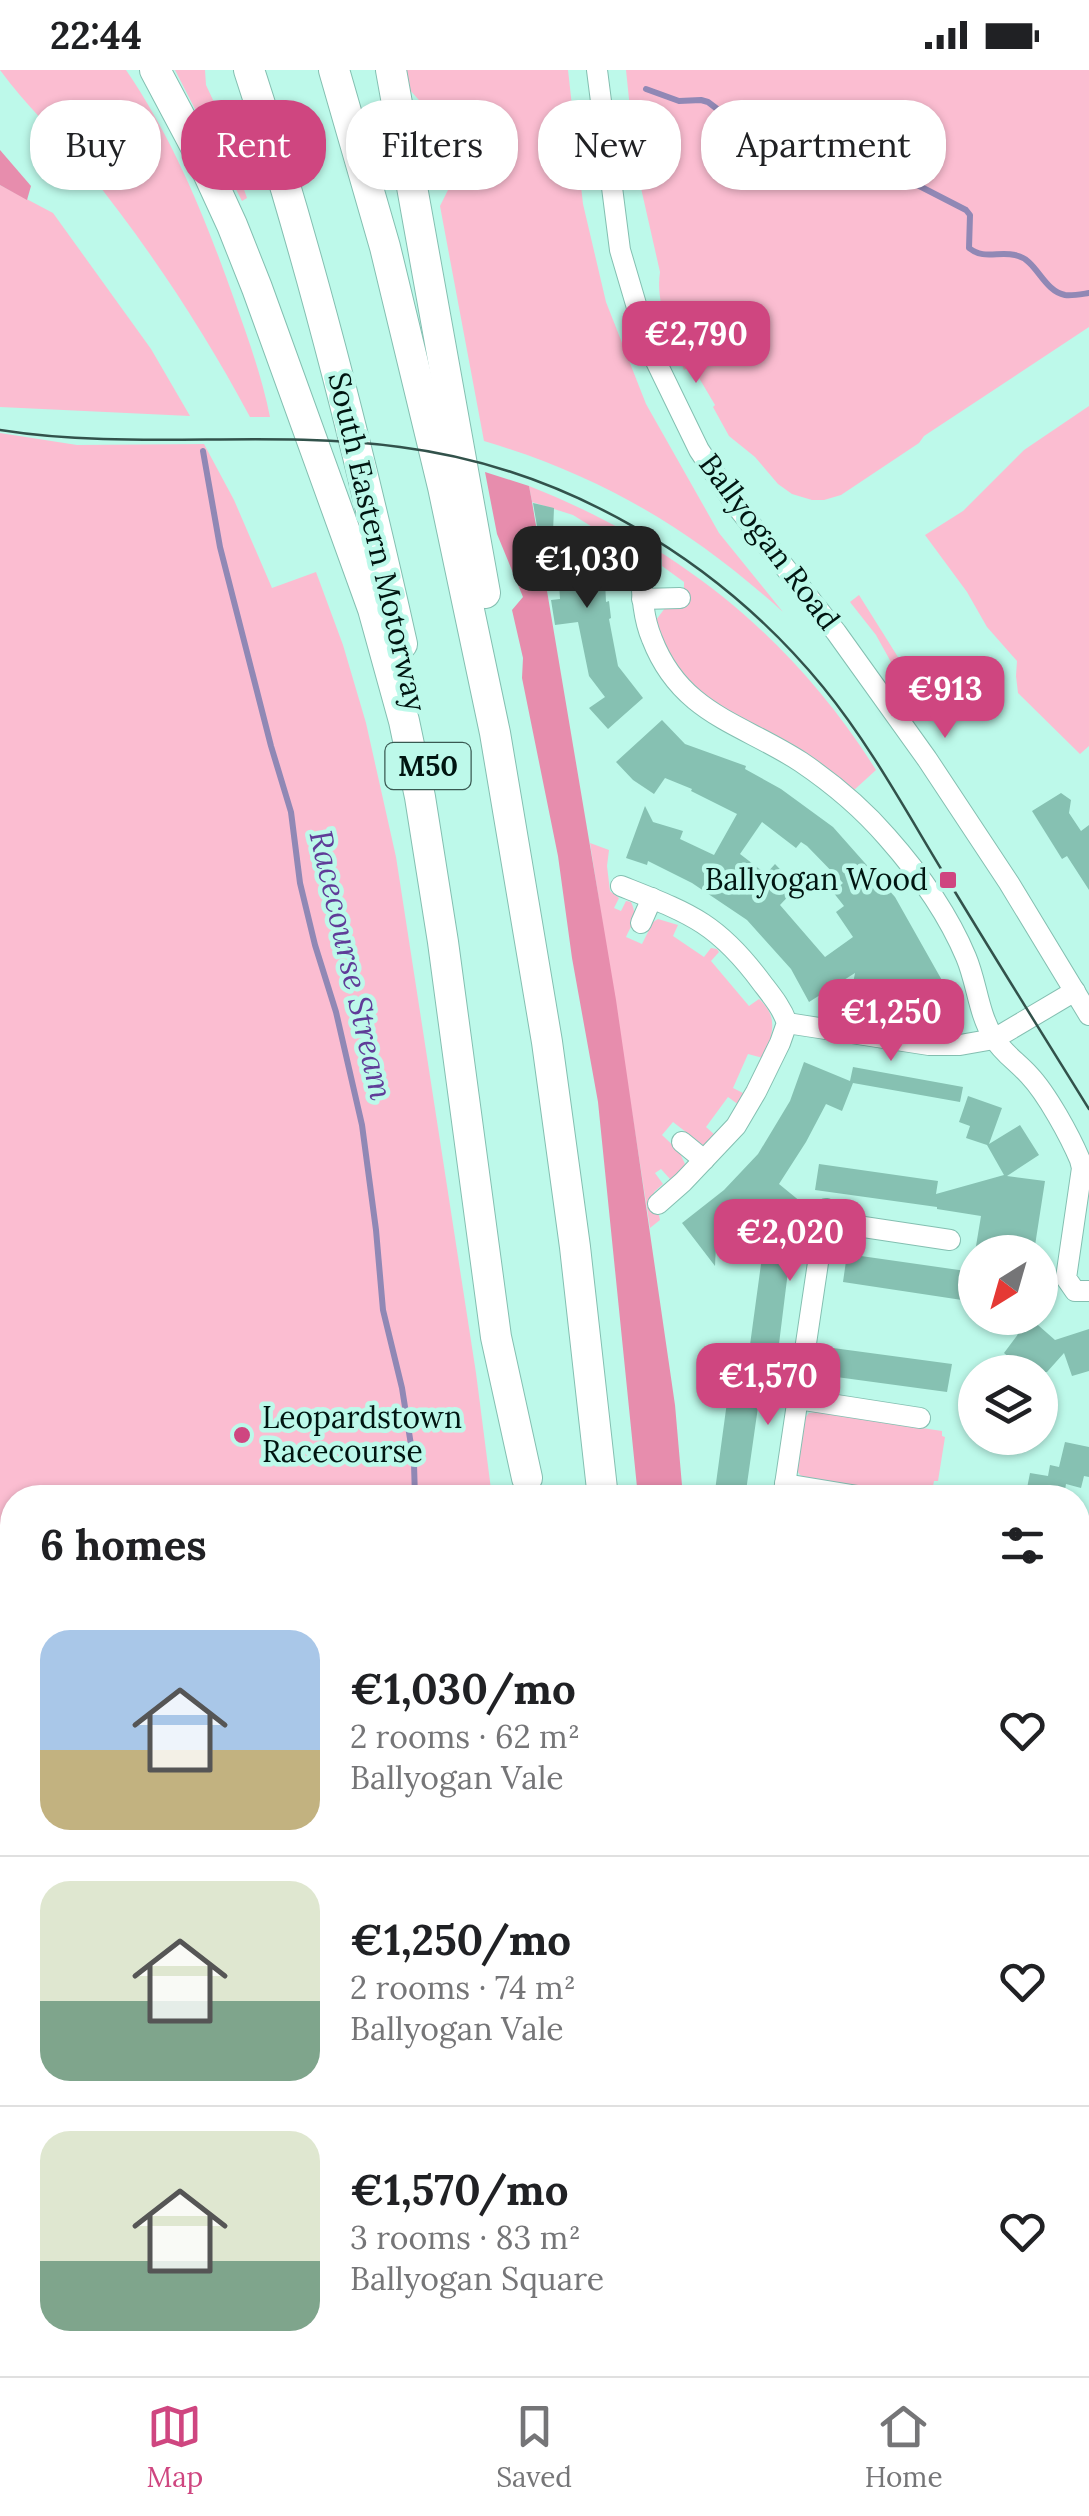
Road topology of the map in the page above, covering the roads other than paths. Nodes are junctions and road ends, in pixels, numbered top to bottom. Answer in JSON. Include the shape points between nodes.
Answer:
{"nodes":[{"id":1,"x":155,"y":70,"type":"edge"},
{"id":2,"x":249,"y":70,"type":"edge"},
{"id":3,"x":334,"y":70,"type":"edge"},
{"id":4,"x":391,"y":70,"type":"edge"},
{"id":5,"x":597,"y":70,"type":"edge"},
{"id":6,"x":640,"y":556,"type":"dead end"},
{"id":7,"x":680,"y":598,"type":"dead end"},
{"id":8,"x":642,"y":599,"type":"junction"},
{"id":9,"x":621,"y":886,"type":"dead end"},
{"id":10,"x":652,"y":898,"type":"junction"},
{"id":11,"x":641,"y":923,"type":"dead end"},
{"id":12,"x":1075,"y":991,"type":"junction"},
{"id":13,"x":1089,"y":1015,"type":"edge"},
{"id":14,"x":787,"y":1023,"type":"junction"},
{"id":15,"x":994,"y":1039,"type":"junction"},
{"id":16,"x":682,"y":1142,"type":"dead end"},
{"id":17,"x":704,"y":1160,"type":"junction"},
{"id":18,"x":658,"y":1204,"type":"dead end"},
{"id":19,"x":950,"y":1240,"type":"dead end"},
{"id":20,"x":1089,"y":1291,"type":"edge"},
{"id":21,"x":798,"y":1399,"type":"junction"},
{"id":22,"x":920,"y":1418,"type":"dead end"},
{"id":23,"x":528,"y":1485,"type":"edge"},
{"id":24,"x":529,"y":1485,"type":"edge"},
{"id":25,"x":602,"y":1485,"type":"edge"},
{"id":26,"x":617,"y":1485,"type":"edge"},
{"id":27,"x":785,"y":1485,"type":"edge"}],
"edges":[{"from":1,"to":23,"type":"highway","via":[[205,165],[257,288],[373,609],[404,721],[443,942],[496,1337]]},
{"from":2,"to":24,"type":"highway","name":"South Eastern Motorway","number":"M50","via":[[366,483],[440,828],[490,1159]]},
{"from":3,"to":25,"type":"highway","number":"M50","via":[[385,247],[495,732],[547,1042]]},
{"from":4,"to":26,"type":"highway","via":[[544,912]]},
{"from":5,"to":12,"type":"street","name":"Ballyogan Road","via":[[620,250],[648,345],[699,450],[928,759]]},
{"from":6,"to":8,"type":"street"},
{"from":7,"to":8,"type":"street"},
{"from":8,"to":15,"type":"street","via":[[653,642],[696,701],[815,772],[900,853],[966,957]]},
{"from":9,"to":10,"type":"street"},
{"from":10,"to":11,"type":"street"},
{"from":10,"to":14,"type":"street","via":[[721,935]]},
{"from":12,"to":13,"type":"street","name":"Ballyogan Road"},
{"from":12,"to":15,"type":"street"},
{"from":14,"to":15,"type":"street","via":[[928,1045]]},
{"from":14,"to":17,"type":"street","via":[[746,1110]]},
{"from":15,"to":20,"type":"street","via":[[1032,1078],[1080,1160],[1066,1278],[1074,1290]]},
{"from":16,"to":17,"type":"street"},
{"from":17,"to":18,"type":"street"},
{"from":19,"to":21,"type":"street","via":[[825,1215]]},
{"from":21,"to":22,"type":"street"},
{"from":21,"to":27,"type":"street"}]}
